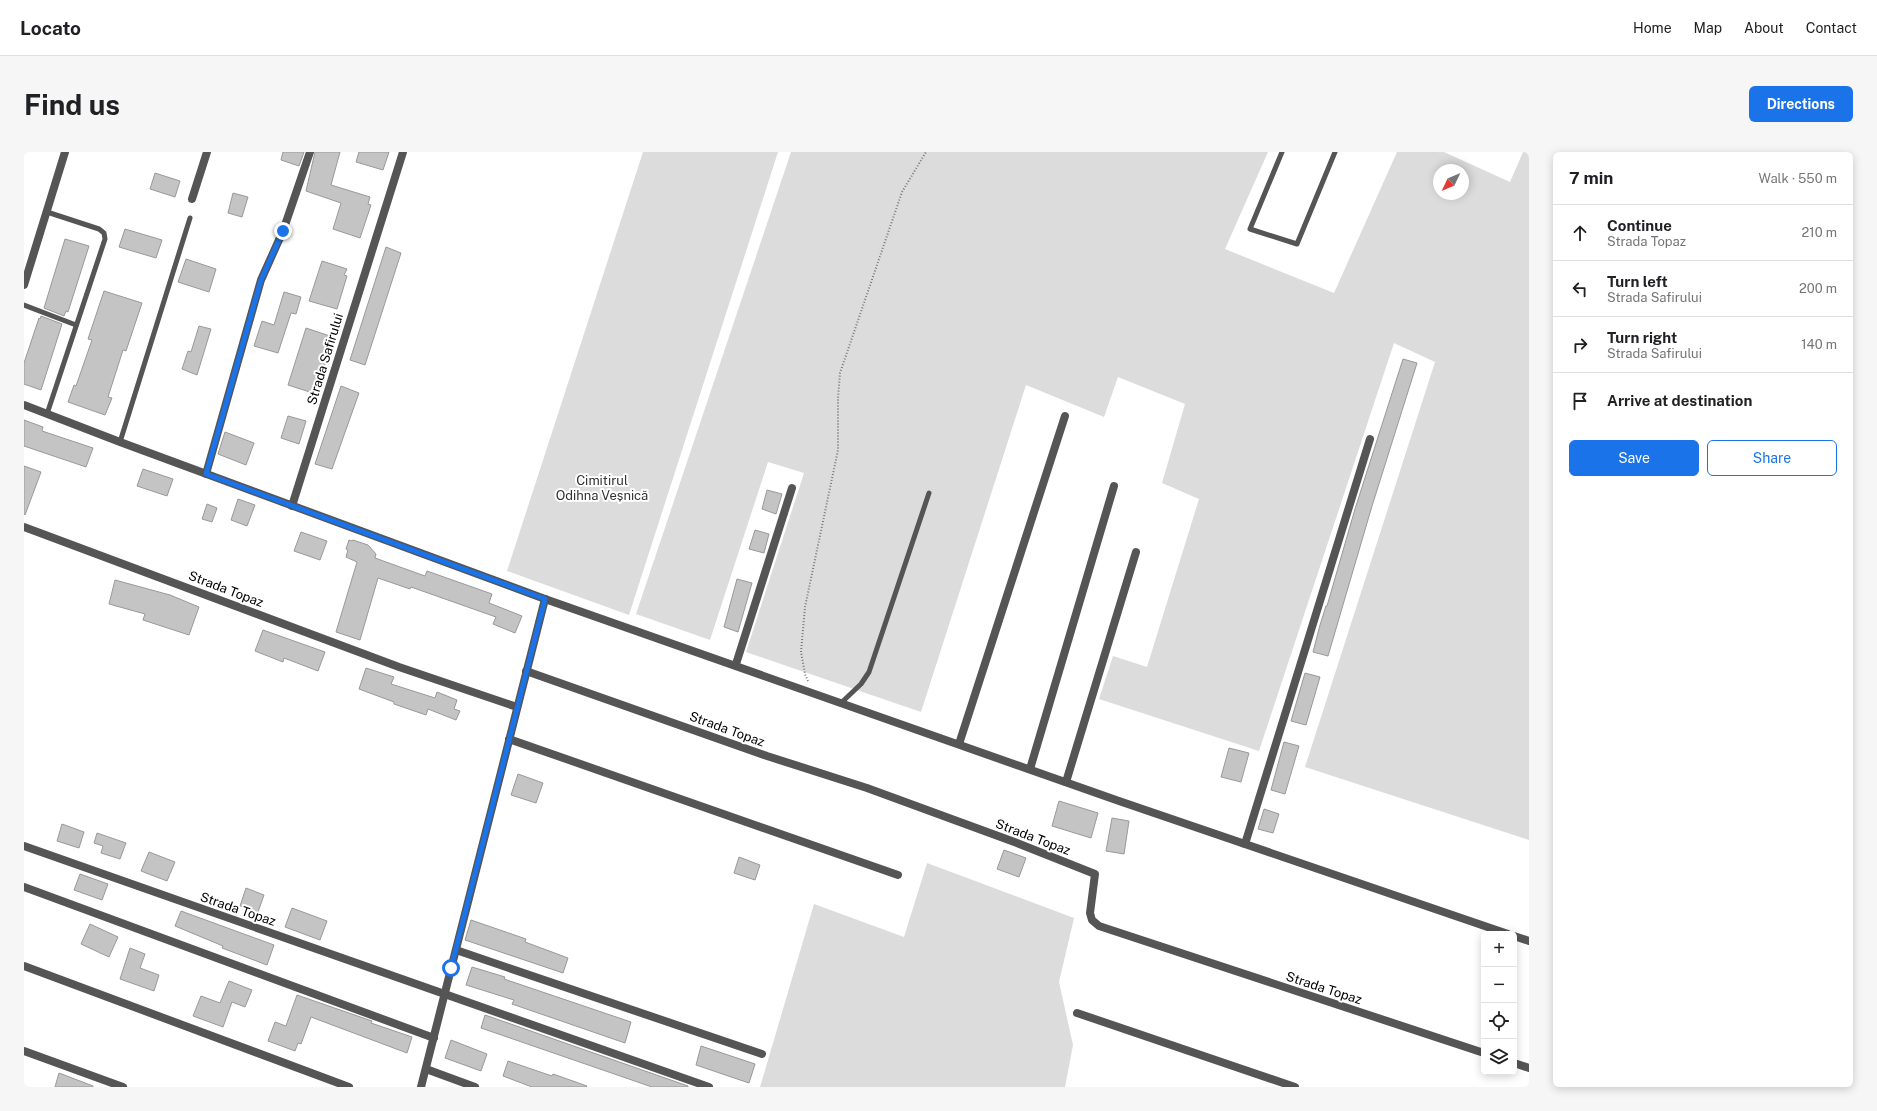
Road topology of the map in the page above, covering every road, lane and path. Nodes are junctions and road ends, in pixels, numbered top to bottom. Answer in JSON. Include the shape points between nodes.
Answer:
{"nodes":[{"id":1,"x":65,"y":152,"type":"edge"},
{"id":2,"x":207,"y":152,"type":"edge"},
{"id":3,"x":310,"y":152,"type":"edge"},
{"id":4,"x":403,"y":152,"type":"edge"},
{"id":5,"x":926,"y":152,"type":"edge"},
{"id":6,"x":1282,"y":152,"type":"edge"},
{"id":7,"x":1335,"y":152,"type":"edge"},
{"id":8,"x":192,"y":199,"type":"dead end"},
{"id":9,"x":46,"y":212,"type":"junction"},
{"id":10,"x":190,"y":218,"type":"dead end"},
{"id":11,"x":24,"y":285,"type":"edge"},
{"id":12,"x":24,"y":305,"type":"edge"},
{"id":13,"x":76,"y":325,"type":"junction"},
{"id":14,"x":24,"y":405,"type":"edge"},
{"id":15,"x":47,"y":414,"type":"junction"},
{"id":16,"x":1065,"y":416,"type":"dead end"},
{"id":17,"x":1370,"y":438,"type":"dead end"},
{"id":18,"x":120,"y":442,"type":"junction"},
{"id":19,"x":206,"y":474,"type":"junction"},
{"id":20,"x":1114,"y":486,"type":"dead end"},
{"id":21,"x":792,"y":488,"type":"dead end"},
{"id":22,"x":929,"y":493,"type":"dead end"},
{"id":23,"x":292,"y":506,"type":"junction"},
{"id":24,"x":24,"y":527,"type":"edge"},
{"id":25,"x":1136,"y":552,"type":"dead end"},
{"id":26,"x":545,"y":599,"type":"junction"},
{"id":27,"x":736,"y":664,"type":"junction"},
{"id":28,"x":526,"y":672,"type":"junction"},
{"id":29,"x":813,"y":693,"type":"junction"},
{"id":30,"x":841,"y":703,"type":"junction"},
{"id":31,"x":517,"y":707,"type":"junction"},
{"id":32,"x":509,"y":739,"type":"junction"},
{"id":33,"x":959,"y":744,"type":"junction"},
{"id":34,"x":1030,"y":769,"type":"junction"},
{"id":35,"x":1066,"y":782,"type":"junction"},
{"id":36,"x":1245,"y":844,"type":"junction"},
{"id":37,"x":24,"y":846,"type":"edge"},
{"id":38,"x":898,"y":875,"type":"dead end"},
{"id":39,"x":24,"y":887,"type":"edge"},
{"id":40,"x":1499,"y":931,"type":"edge"},
{"id":41,"x":1517,"y":937,"type":"edge"},
{"id":42,"x":1529,"y":941,"type":"edge"},
{"id":43,"x":456,"y":950,"type":"junction"},
{"id":44,"x":24,"y":966,"type":"edge"},
{"id":45,"x":445,"y":995,"type":"junction"},
{"id":46,"x":1077,"y":1013,"type":"dead end"},
{"id":47,"x":434,"y":1038,"type":"junction"},
{"id":48,"x":24,"y":1051,"type":"edge"},
{"id":49,"x":1481,"y":1052,"type":"edge"},
{"id":50,"x":762,"y":1054,"type":"dead end"},
{"id":51,"x":1517,"y":1064,"type":"edge"},
{"id":52,"x":1529,"y":1068,"type":"edge"},
{"id":53,"x":426,"y":1070,"type":"junction"},
{"id":54,"x":123,"y":1087,"type":"edge"},
{"id":55,"x":349,"y":1087,"type":"edge"},
{"id":56,"x":421,"y":1087,"type":"edge"},
{"id":57,"x":475,"y":1087,"type":"edge"},
{"id":58,"x":709,"y":1087,"type":"edge"},
{"id":59,"x":1295,"y":1087,"type":"edge"}],
"edges":[{"from":1,"to":9,"type":"street"},
{"from":2,"to":8,"type":"street"},
{"from":3,"to":19,"type":"street","via":[[283,231],[261,280]]},
{"from":4,"to":23,"type":"street","name":"Strada Safirului"},
{"from":5,"to":29,"type":"path","via":[[902,192],[840,373],[838,450],[805,607],[801,652],[804,674]]},
{"from":6,"to":7,"type":"lane","via":[[1250,229],[1297,244]]},
{"from":9,"to":11,"type":"street"},
{"from":9,"to":13,"type":"lane","via":[[99,229],[104,233],[105,238]]},
{"from":10,"to":18,"type":"lane"},
{"from":12,"to":13,"type":"lane"},
{"from":13,"to":15,"type":"lane"},
{"from":14,"to":15,"type":"street"},
{"from":15,"to":18,"type":"street"},
{"from":16,"to":33,"type":"street"},
{"from":17,"to":36,"type":"street"},
{"from":18,"to":19,"type":"street"},
{"from":19,"to":23,"type":"street"},
{"from":20,"to":34,"type":"street"},
{"from":21,"to":27,"type":"street"},
{"from":22,"to":30,"type":"lane","via":[[869,672],[861,684]]},
{"from":23,"to":26,"type":"street"},
{"from":24,"to":31,"type":"street","name":"Strada Topaz","via":[[399,667]]},
{"from":25,"to":35,"type":"street"},
{"from":26,"to":27,"type":"street"},
{"from":26,"to":28,"type":"street"},
{"from":27,"to":29,"type":"street"},
{"from":28,"to":31,"type":"street"},
{"from":28,"to":49,"type":"street","name":"Strada Topaz","via":[[867,788],[1095,874],[1090,913],[1092,920],[1099,926]]},
{"from":29,"to":30,"type":"street"},
{"from":30,"to":33,"type":"street"},
{"from":31,"to":32,"type":"street"},
{"from":32,"to":38,"type":"street"},
{"from":32,"to":43,"type":"street"},
{"from":33,"to":34,"type":"street"},
{"from":34,"to":35,"type":"street"},
{"from":35,"to":36,"type":"street"},
{"from":36,"to":40,"type":"street"},
{"from":37,"to":45,"type":"street","name":"Strada Topaz"},
{"from":39,"to":47,"type":"street"},
{"from":41,"to":42,"type":"street"},
{"from":43,"to":45,"type":"street"},
{"from":43,"to":50,"type":"street"},
{"from":44,"to":55,"type":"street"},
{"from":45,"to":47,"type":"street"},
{"from":45,"to":58,"type":"street","name":"Strada Topaz"},
{"from":46,"to":59,"type":"street"},
{"from":47,"to":53,"type":"street"},
{"from":48,"to":54,"type":"street"},
{"from":51,"to":52,"type":"street"},
{"from":53,"to":56,"type":"street"},
{"from":53,"to":57,"type":"street"}]}
